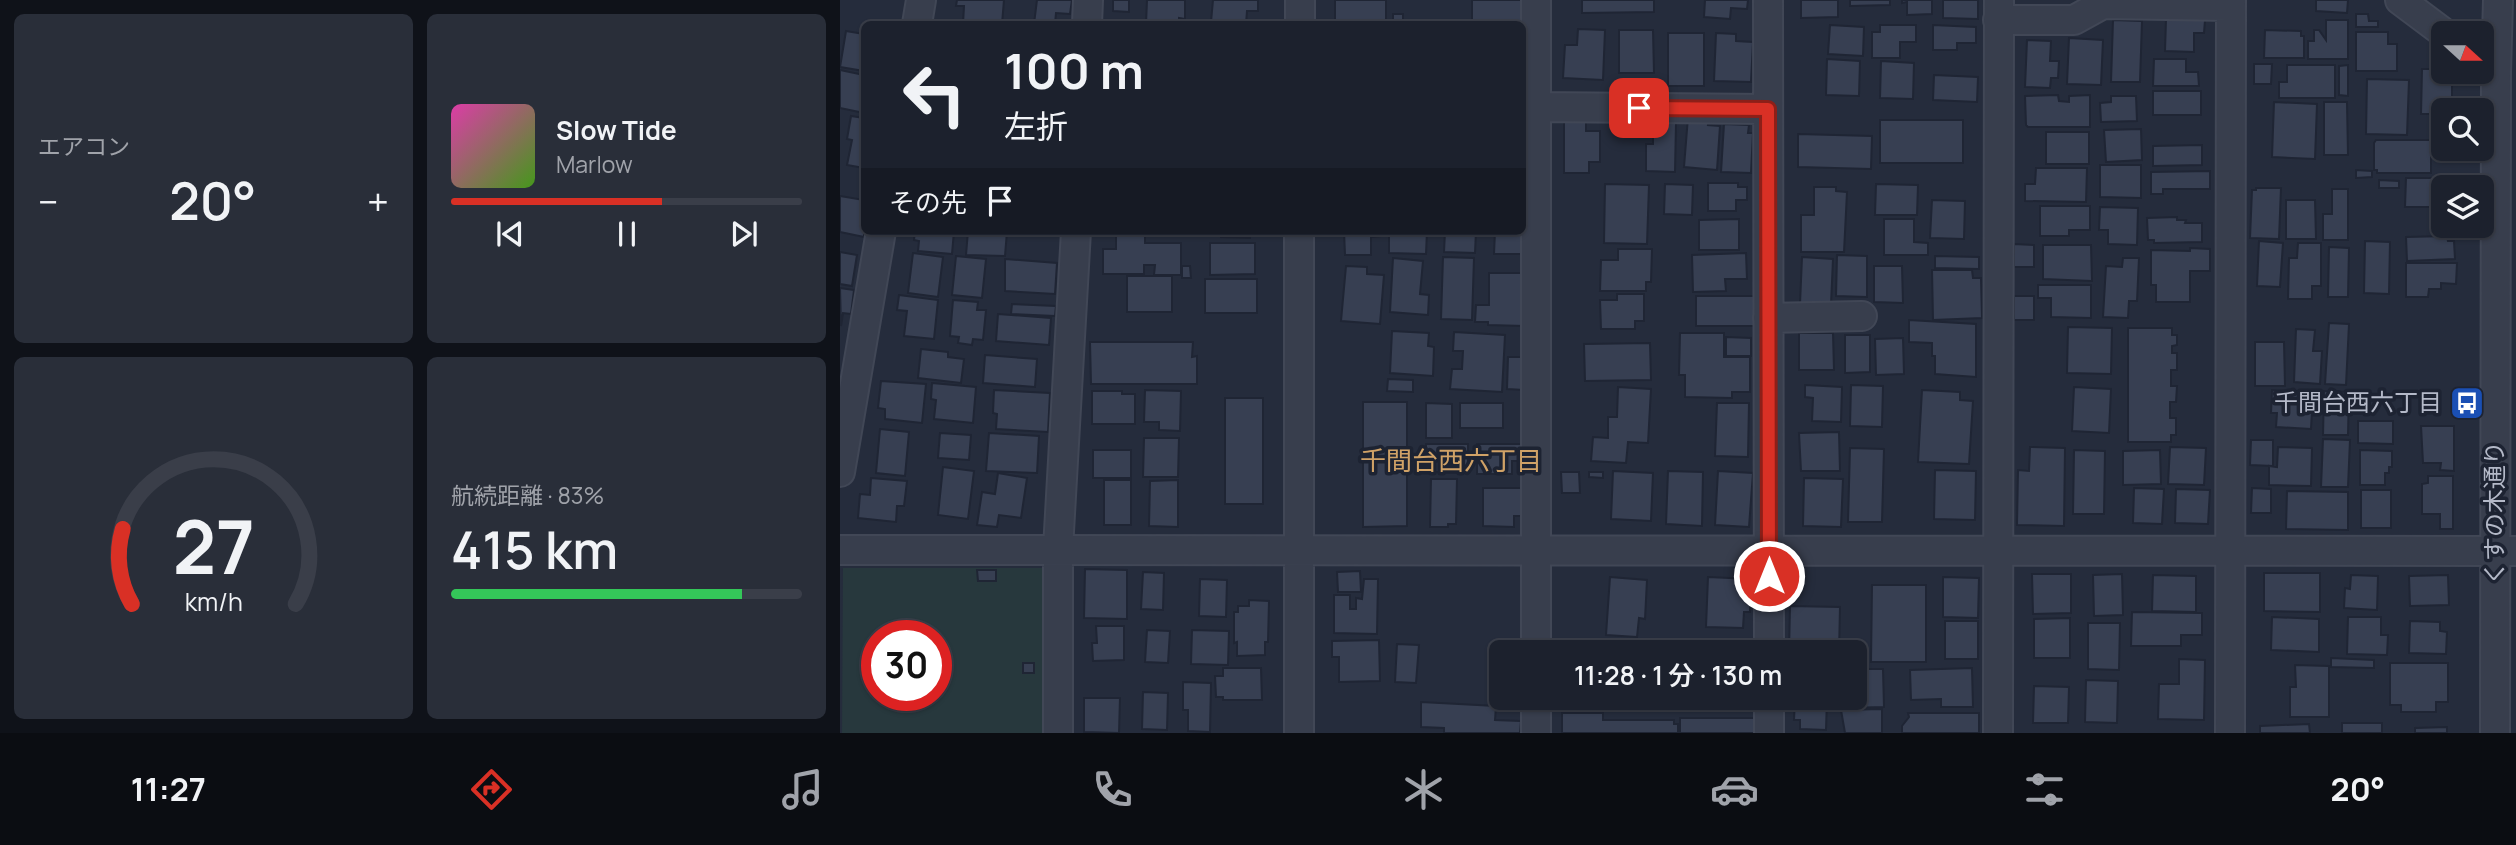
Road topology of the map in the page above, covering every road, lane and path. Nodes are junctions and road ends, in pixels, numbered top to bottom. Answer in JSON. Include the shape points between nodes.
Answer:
{"nodes":[{"id":1,"x":921,"y":0,"type":"edge"},
{"id":2,"x":1088,"y":0,"type":"edge"},
{"id":3,"x":1300,"y":0,"type":"edge"},
{"id":4,"x":1536,"y":0,"type":"edge"},
{"id":5,"x":1768,"y":0,"type":"edge"},
{"id":6,"x":2400,"y":0,"type":"edge"},
{"id":7,"x":2498,"y":0,"type":"edge"},
{"id":8,"x":2231,"y":3,"type":"edge"},
{"id":9,"x":1998,"y":10,"type":"edge"},
{"id":10,"x":918,"y":21,"type":"edge"},
{"id":11,"x":1087,"y":21,"type":"edge"},
{"id":12,"x":1300,"y":21,"type":"edge"},
{"id":13,"x":2431,"y":23,"type":"edge"},
{"id":14,"x":2498,"y":74,"type":"edge"},
{"id":15,"x":1536,"y":107,"type":"junction"},
{"id":16,"x":1768,"y":109,"type":"junction"},
{"id":17,"x":1529,"y":198,"type":"edge"},
{"id":18,"x":880,"y":235,"type":"edge"},
{"id":19,"x":1076,"y":235,"type":"edge"},
{"id":20,"x":1299,"y":235,"type":"edge"},
{"id":21,"x":1862,"y":316,"type":"dead end"},
{"id":22,"x":1768,"y":318,"type":"junction"},
{"id":23,"x":849,"y":356,"type":"edge"},
{"id":24,"x":840,"y":472,"type":"edge"},
{"id":25,"x":1058,"y":549,"type":"junction"},
{"id":26,"x":840,"y":551,"type":"edge"},
{"id":27,"x":1536,"y":551,"type":"junction"},
{"id":28,"x":1769,"y":551,"type":"junction"},
{"id":29,"x":1998,"y":551,"type":"junction"},
{"id":30,"x":2232,"y":551,"type":"junction"},
{"id":31,"x":2505,"y":551,"type":"edge"},
{"id":32,"x":1299,"y":552,"type":"junction"},
{"id":33,"x":1536,"y":640,"type":"edge"},
{"id":34,"x":1769,"y":640,"type":"edge"},
{"id":35,"x":1536,"y":710,"type":"edge"},
{"id":36,"x":1769,"y":710,"type":"edge"},
{"id":37,"x":1058,"y":733,"type":"edge"},
{"id":38,"x":1299,"y":733,"type":"edge"},
{"id":39,"x":1536,"y":733,"type":"edge"},
{"id":40,"x":1769,"y":733,"type":"edge"},
{"id":41,"x":1998,"y":733,"type":"edge"},
{"id":42,"x":2230,"y":733,"type":"edge"},
{"id":43,"x":2494,"y":733,"type":"edge"}],
"edges":[{"from":1,"to":10,"type":"street"},
{"from":2,"to":11,"type":"street"},
{"from":3,"to":12,"type":"street"},
{"from":4,"to":15,"type":"street"},
{"from":5,"to":16,"type":"street"},
{"from":6,"to":13,"type":"street"},
{"from":7,"to":14,"type":"street","name":"くすの木通り"},
{"from":8,"to":9,"type":"street","via":[[2104,4],[2074,20]]},
{"from":8,"to":30,"type":"street"},
{"from":9,"to":29,"type":"street"},
{"from":14,"to":31,"type":"street","name":"くすの木通り"},
{"from":15,"to":16,"type":"street"},
{"from":15,"to":17,"type":"street"},
{"from":16,"to":22,"type":"street"},
{"from":17,"to":27,"type":"street"},
{"from":18,"to":23,"type":"street"},
{"from":19,"to":25,"type":"street"},
{"from":20,"to":32,"type":"street"},
{"from":21,"to":22,"type":"street"},
{"from":22,"to":28,"type":"street"},
{"from":23,"to":24,"type":"street"},
{"from":25,"to":26,"type":"street"},
{"from":25,"to":32,"type":"street"},
{"from":25,"to":37,"type":"street"},
{"from":27,"to":28,"type":"street"},
{"from":27,"to":32,"type":"street"},
{"from":27,"to":33,"type":"street"},
{"from":28,"to":29,"type":"street"},
{"from":28,"to":34,"type":"street"},
{"from":29,"to":30,"type":"street"},
{"from":29,"to":41,"type":"street"},
{"from":30,"to":31,"type":"street"},
{"from":30,"to":42,"type":"street"},
{"from":31,"to":43,"type":"street","name":"くすの木通り"},
{"from":32,"to":38,"type":"street"},
{"from":35,"to":39,"type":"street"},
{"from":36,"to":40,"type":"street"}]}
